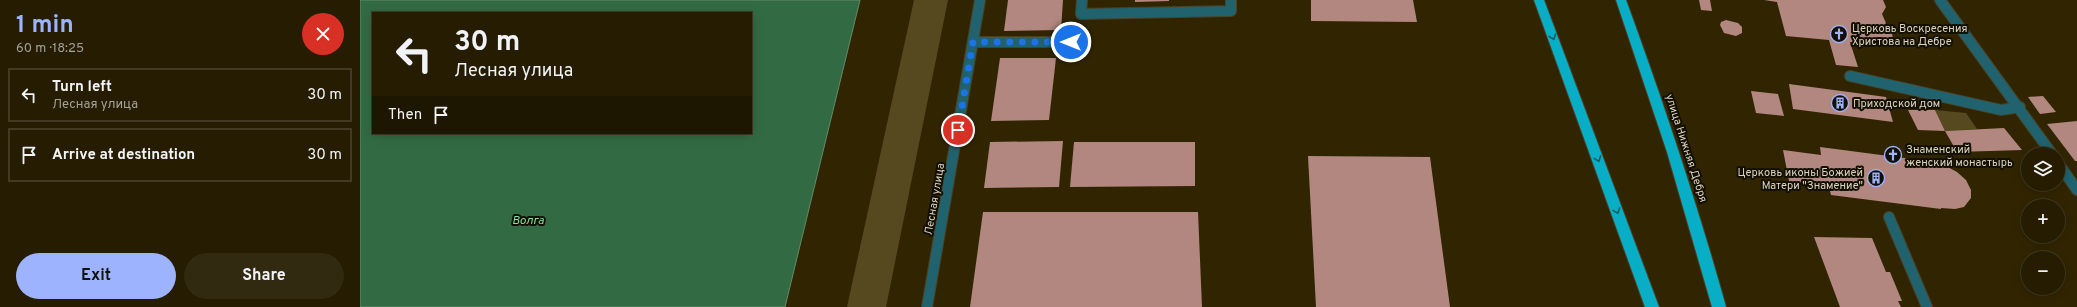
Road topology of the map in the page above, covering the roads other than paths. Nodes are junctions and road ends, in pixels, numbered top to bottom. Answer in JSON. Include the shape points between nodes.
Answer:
{"nodes":[{"id":1,"x":980,"y":0,"type":"edge"},
{"id":2,"x":1082,"y":0,"type":"edge"},
{"id":3,"x":1231,"y":0,"type":"edge"},
{"id":4,"x":1539,"y":0,"type":"edge"},
{"id":5,"x":1621,"y":0,"type":"edge"},
{"id":6,"x":1940,"y":0,"type":"edge"},
{"id":7,"x":973,"y":42,"type":"junction"},
{"id":8,"x":1071,"y":42,"type":"dead end"},
{"id":9,"x":1850,"y":76,"type":"dead end"},
{"id":10,"x":2020,"y":107,"type":"junction"},
{"id":11,"x":2047,"y":147,"type":"edge"},
{"id":12,"x":2065,"y":173,"type":"edge"},
{"id":13,"x":2077,"y":190,"type":"edge"},
{"id":14,"x":1888,"y":218,"type":"dead end"},
{"id":15,"x":927,"y":307,"type":"edge"},
{"id":16,"x":1652,"y":307,"type":"edge"},
{"id":17,"x":1719,"y":307,"type":"edge"},
{"id":18,"x":1928,"y":307,"type":"edge"}],
"edges":[{"from":1,"to":7,"type":"street","name":"Лесная улица"},
{"from":2,"to":3,"type":"street","via":[[1081,14],[1231,11]]},
{"from":4,"to":16,"type":"highway","one_way":true},
{"from":5,"to":17,"type":"highway","name":"улица Нижняя Дебря","via":[[1688,193]]},
{"from":6,"to":10,"type":"street"},
{"from":7,"to":8,"type":"street"},
{"from":7,"to":15,"type":"street","name":"Лесная улица"},
{"from":9,"to":10,"type":"street","via":[[2001,110]]},
{"from":10,"to":11,"type":"street"},
{"from":12,"to":13,"type":"street"},
{"from":14,"to":18,"type":"street"}]}
